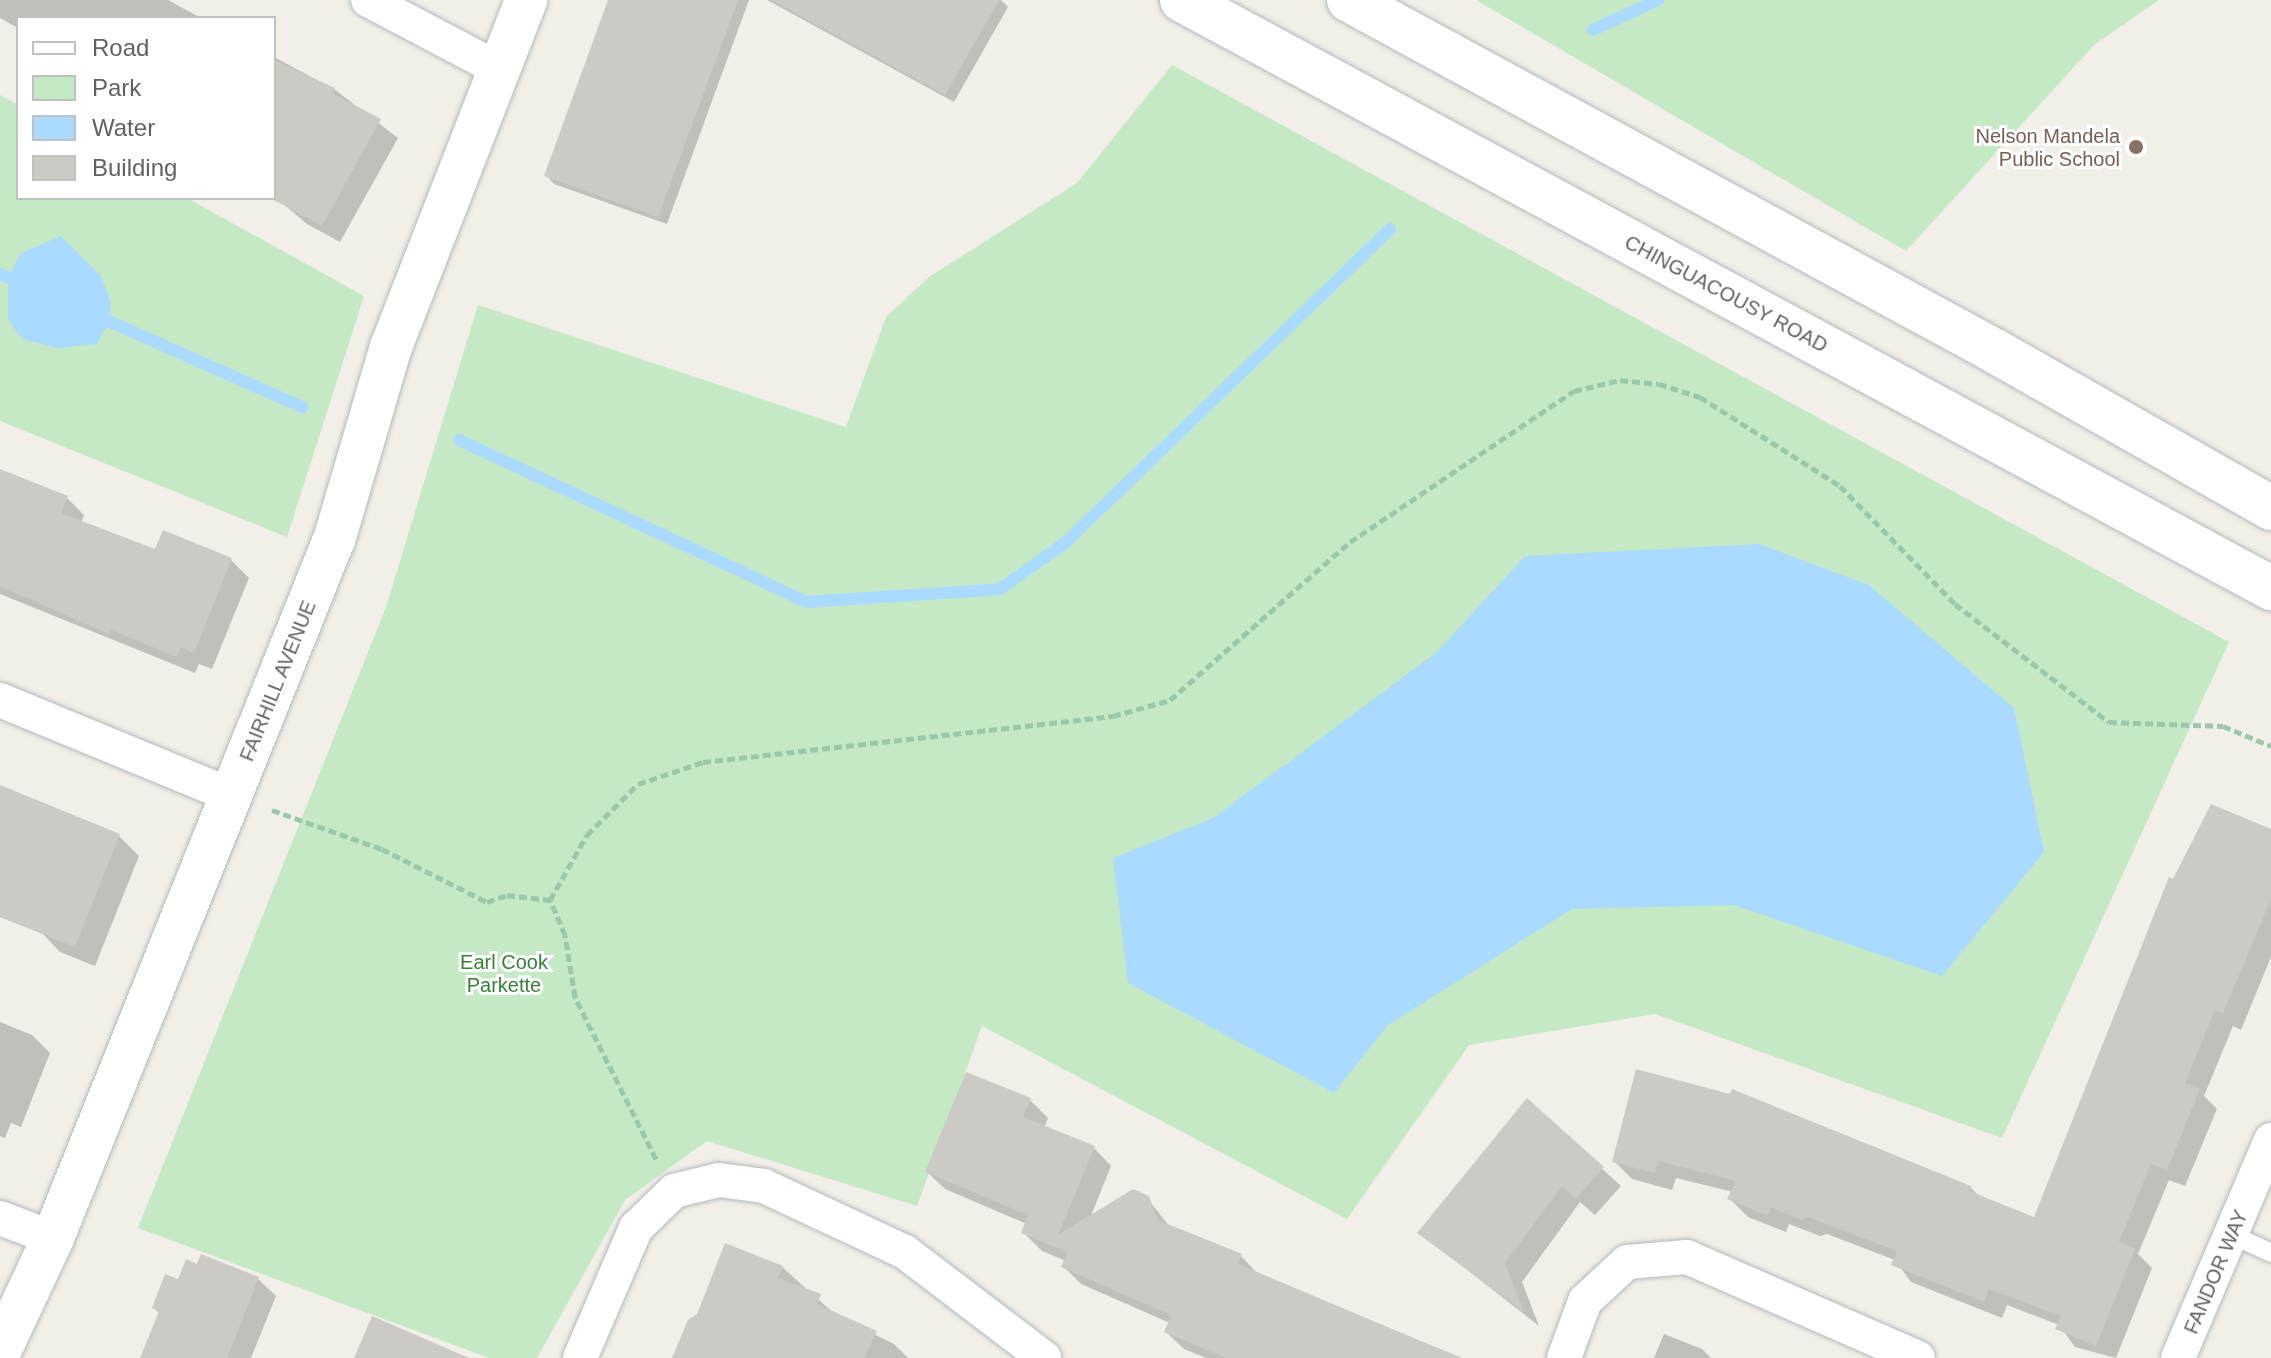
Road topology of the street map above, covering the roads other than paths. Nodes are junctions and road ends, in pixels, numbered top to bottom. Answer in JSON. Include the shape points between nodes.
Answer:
{"nodes":[{"id":1,"x":368,"y":0,"type":"edge"},
{"id":2,"x":526,"y":0,"type":"edge"},
{"id":3,"x":1182,"y":0,"type":"edge"},
{"id":4,"x":1349,"y":0,"type":"edge"},
{"id":5,"x":499,"y":69,"type":"junction"},
{"id":6,"x":2271,"y":508,"type":"edge"},
{"id":7,"x":2271,"y":588,"type":"edge"},
{"id":8,"x":0,"y":700,"type":"edge"},
{"id":9,"x":233,"y":796,"type":"junction"},
{"id":10,"x":2271,"y":1140,"type":"edge"},
{"id":11,"x":0,"y":1218,"type":"edge"},
{"id":12,"x":2233,"y":1235,"type":"junction"},
{"id":13,"x":53,"y":1238,"type":"junction"},
{"id":14,"x":2271,"y":1253,"type":"edge"},
{"id":15,"x":0,"y":1351,"type":"edge"},
{"id":16,"x":580,"y":1358,"type":"edge"},
{"id":17,"x":1044,"y":1358,"type":"edge"},
{"id":18,"x":1564,"y":1358,"type":"edge"},
{"id":19,"x":1918,"y":1358,"type":"edge"},
{"id":20,"x":2178,"y":1358,"type":"edge"}],
"edges":[{"from":1,"to":5,"type":"street"},
{"from":2,"to":5,"type":"street","name":"FAIRHILL AVENUE"},
{"from":3,"to":7,"type":"main road","name":"CHINGUACOUSY ROAD"},
{"from":4,"to":6,"type":"main road","via":[[1993,350]]},
{"from":5,"to":9,"type":"street","name":"FAIRHILL AVENUE","via":[[391,347],[335,537]]},
{"from":8,"to":9,"type":"street"},
{"from":9,"to":13,"type":"street","name":"FAIRHILL AVENUE"},
{"from":10,"to":12,"type":"street","name":"FANDOR WAY"},
{"from":11,"to":13,"type":"street"},
{"from":12,"to":14,"type":"lane"},
{"from":12,"to":20,"type":"street","name":"FANDOR WAY"},
{"from":13,"to":15,"type":"street","name":"FAIRHILL AVENUE"},
{"from":16,"to":17,"type":"street","via":[[636,1228],[674,1191],[719,1180],[778,1193],[905,1252]]},
{"from":18,"to":19,"type":"street","via":[[1585,1301],[1627,1262],[1687,1257]]}]}
